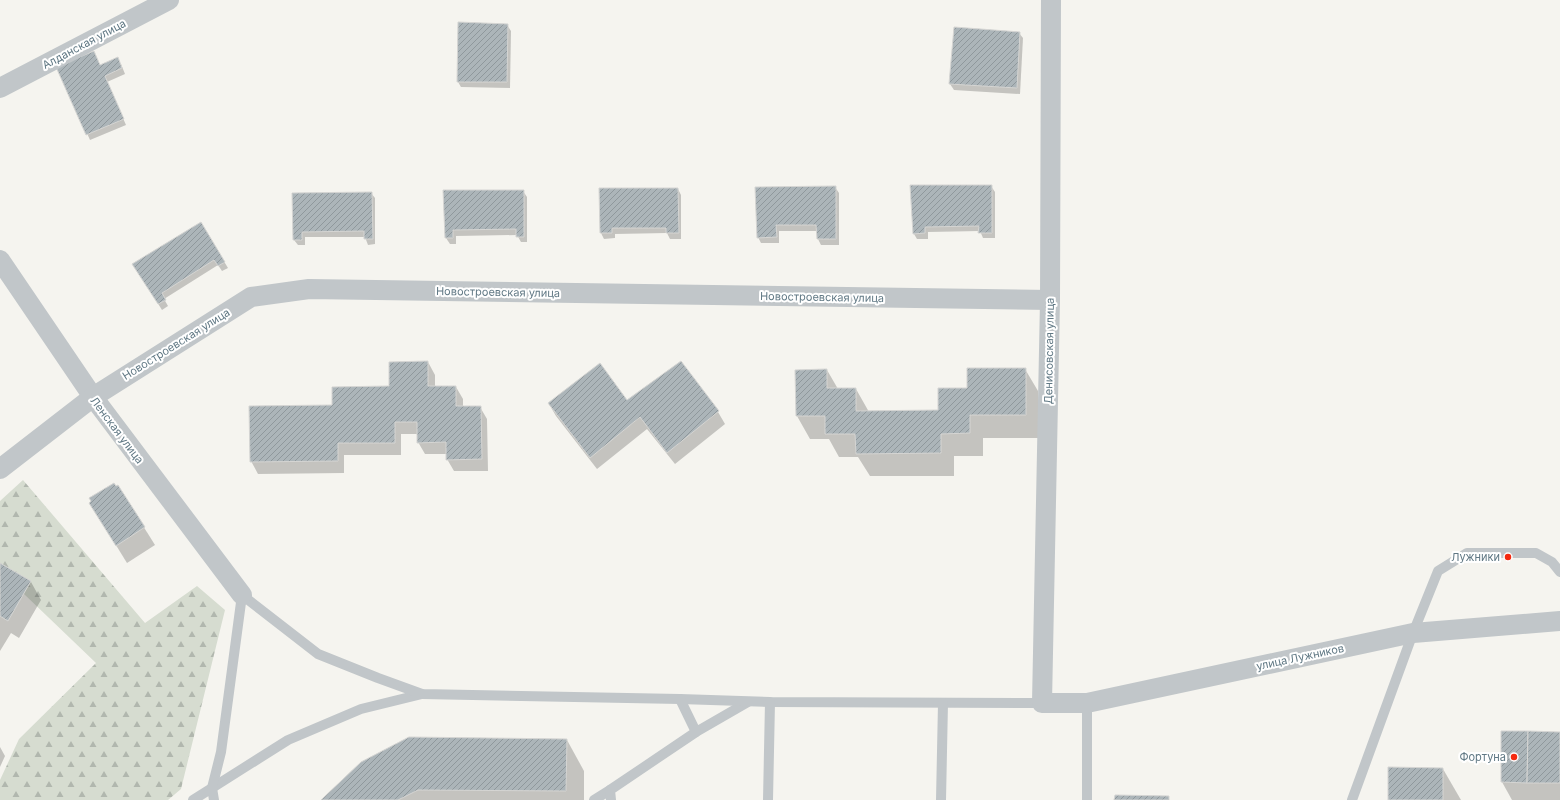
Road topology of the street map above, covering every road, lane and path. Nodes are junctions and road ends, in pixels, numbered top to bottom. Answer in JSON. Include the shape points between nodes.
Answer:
{"nodes":[{"id":1,"x":169,"y":0,"type":"edge"},
{"id":2,"x":1051,"y":0,"type":"edge"},
{"id":3,"x":0,"y":88,"type":"edge"},
{"id":4,"x":0,"y":260,"type":"edge"},
{"id":5,"x":1050,"y":300,"type":"junction"},
{"id":6,"x":93,"y":397,"type":"junction"},
{"id":7,"x":0,"y":469,"type":"edge"},
{"id":8,"x":1560,"y":572,"type":"edge"},
{"id":9,"x":242,"y":595,"type":"junction"},
{"id":10,"x":1560,"y":622,"type":"edge"},
{"id":11,"x":1413,"y":633,"type":"junction"},
{"id":12,"x":422,"y":694,"type":"junction"},
{"id":13,"x":680,"y":699,"type":"junction"},
{"id":14,"x":748,"y":702,"type":"junction"},
{"id":15,"x":770,"y":702,"type":"junction"},
{"id":16,"x":1042,"y":702,"type":"junction"},
{"id":17,"x":943,"y":703,"type":"junction"},
{"id":18,"x":1087,"y":703,"type":"junction"},
{"id":19,"x":696,"y":732,"type":"junction"},
{"id":20,"x":212,"y":788,"type":"junction"},
{"id":21,"x":611,"y":795,"type":"edge"},
{"id":22,"x":194,"y":800,"type":"edge"},
{"id":23,"x":214,"y":800,"type":"edge"},
{"id":24,"x":594,"y":800,"type":"edge"},
{"id":25,"x":768,"y":800,"type":"edge"},
{"id":26,"x":941,"y":800,"type":"edge"},
{"id":27,"x":1087,"y":800,"type":"edge"},
{"id":28,"x":1352,"y":800,"type":"edge"}],
"edges":[{"from":1,"to":3,"type":"street","name":"Алданская улица"},
{"from":2,"to":5,"type":"street","name":"Денисовская улица"},
{"from":4,"to":6,"type":"street","name":"Ленская улица"},
{"from":5,"to":6,"type":"street","name":"Новостроевская улица","via":[[309,289],[251,297]]},
{"from":5,"to":16,"type":"street","name":"Денисовская улица"},
{"from":6,"to":7,"type":"street","name":"Новостроевская улица"},
{"from":6,"to":9,"type":"street","name":"Ленская улица"},
{"from":8,"to":11,"type":"lane","via":[[1552,562],[1536,553],[1467,553],[1438,571]]},
{"from":9,"to":12,"type":"lane","via":[[318,654]]},
{"from":9,"to":20,"type":"lane","via":[[221,752]]},
{"from":10,"to":11,"type":"street","name":"улица Лужников"},
{"from":11,"to":18,"type":"street","name":"улица Лужников"},
{"from":11,"to":28,"type":"lane"},
{"from":12,"to":13,"type":"lane"},
{"from":12,"to":20,"type":"lane","via":[[361,709],[288,740]]},
{"from":13,"to":14,"type":"lane"},
{"from":13,"to":19,"type":"lane"},
{"from":14,"to":15,"type":"lane"},
{"from":14,"to":19,"type":"lane"},
{"from":15,"to":17,"type":"lane"},
{"from":15,"to":25,"type":"lane"},
{"from":16,"to":17,"type":"lane"},
{"from":16,"to":18,"type":"street","name":"улица Лужников"},
{"from":17,"to":26,"type":"lane"},
{"from":18,"to":27,"type":"lane"},
{"from":19,"to":21,"type":"lane"},
{"from":20,"to":22,"type":"lane"},
{"from":20,"to":23,"type":"lane"},
{"from":21,"to":24,"type":"lane"}]}
